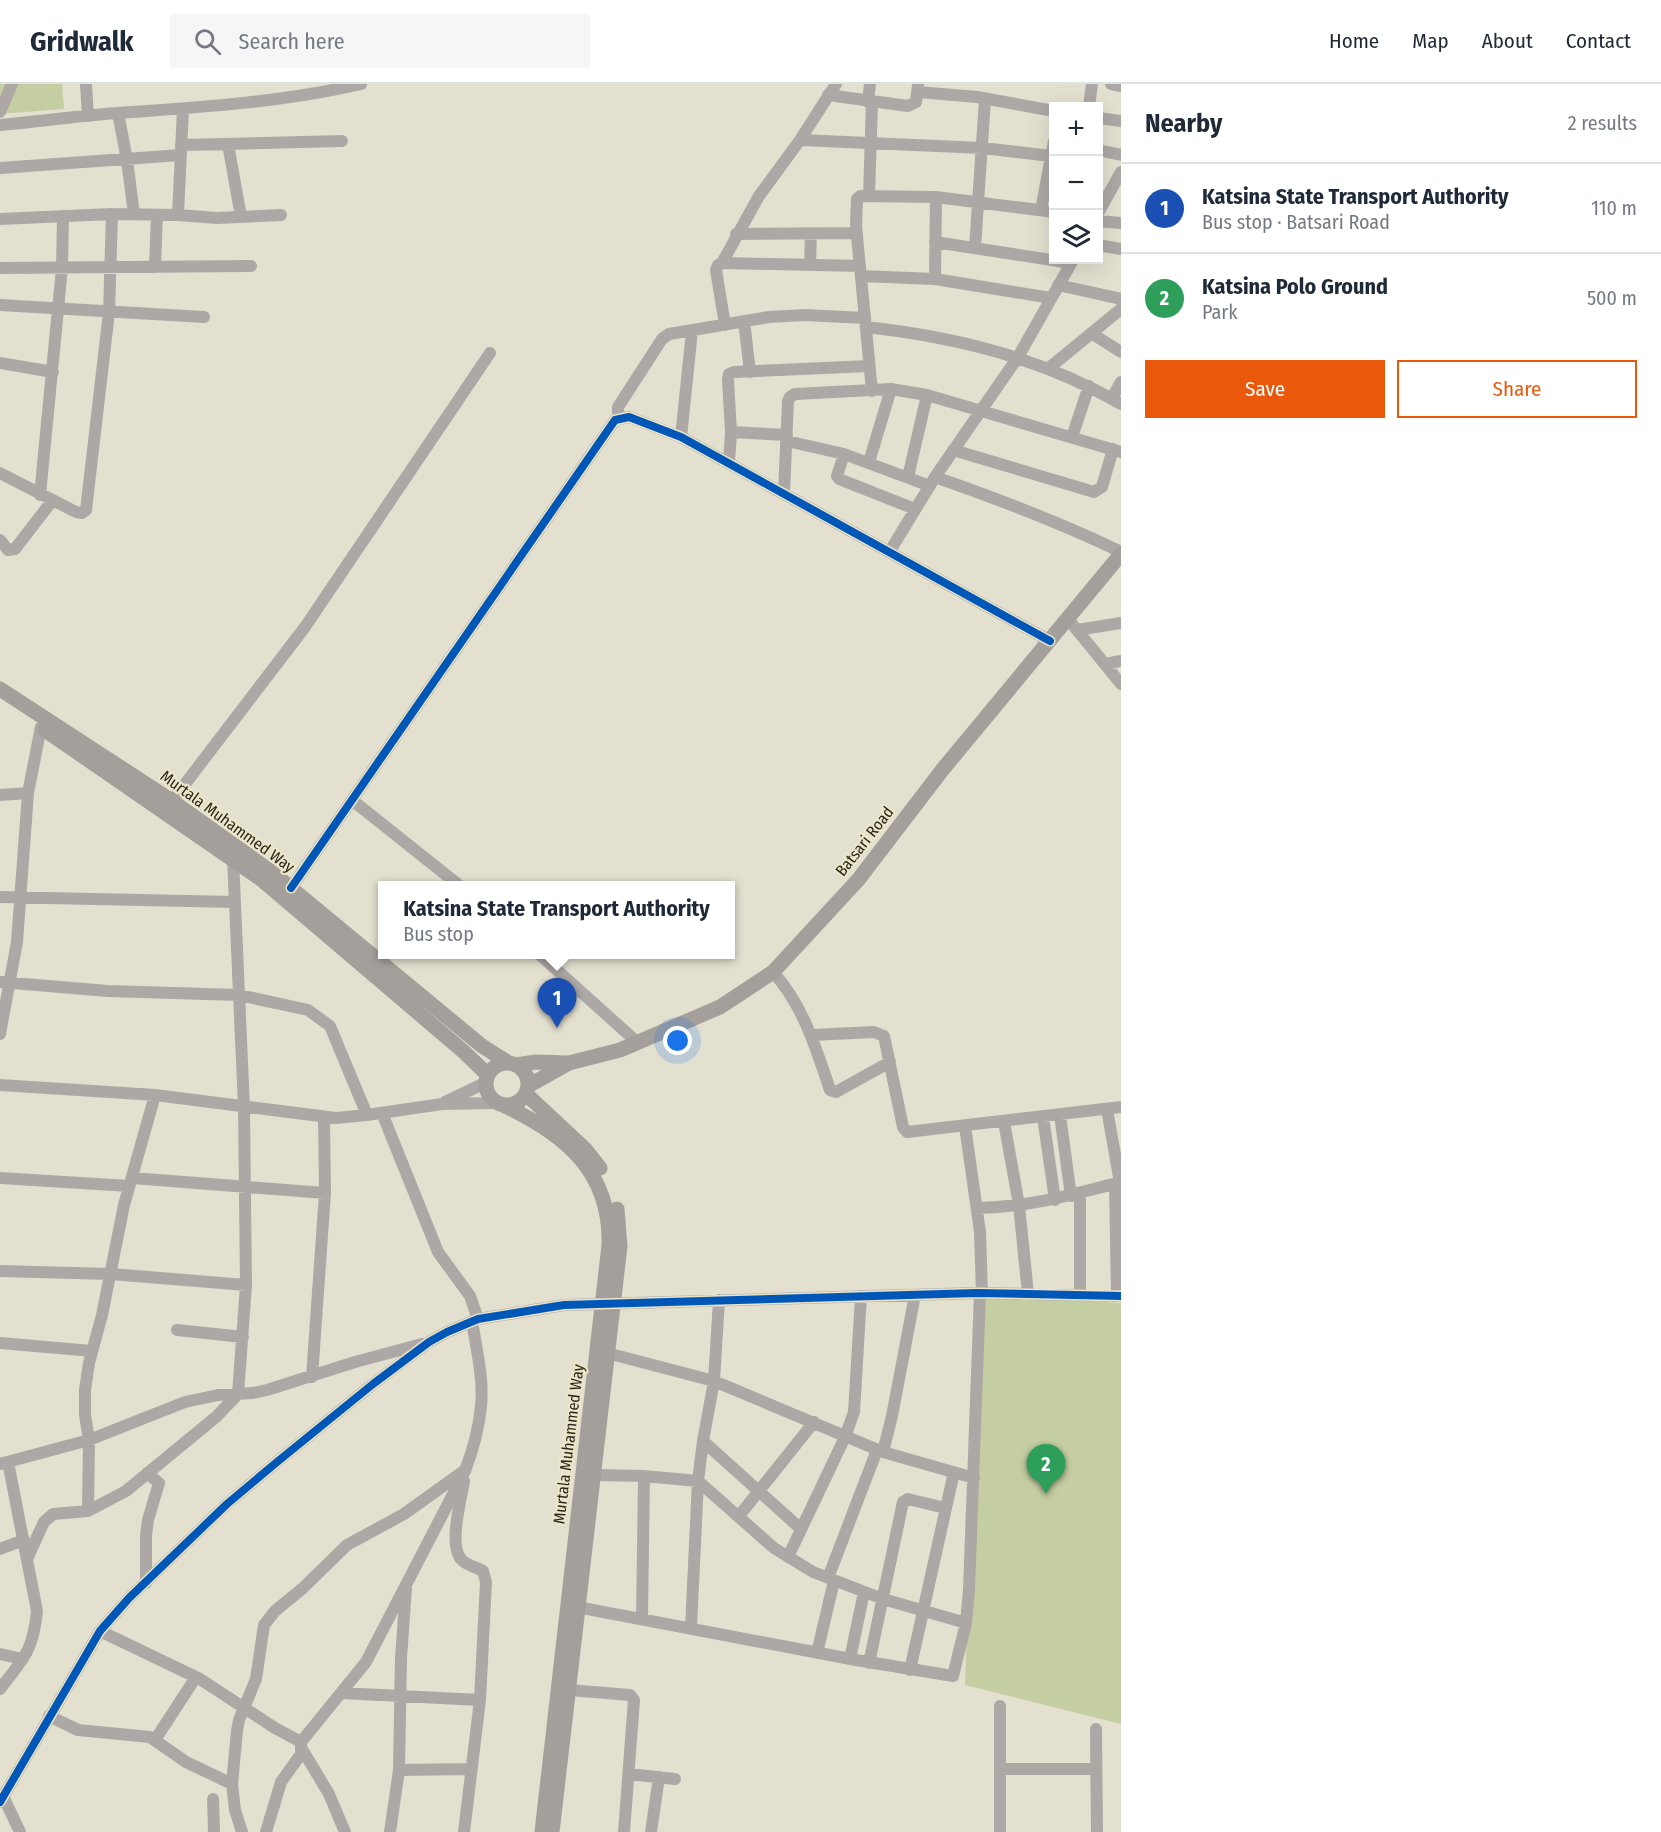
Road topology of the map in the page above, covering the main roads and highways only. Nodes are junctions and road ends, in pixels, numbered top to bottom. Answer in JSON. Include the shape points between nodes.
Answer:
{"nodes":[{"id":1,"x":1121,"y":553,"type":"edge"},
{"id":2,"x":0,"y":689,"type":"edge"},
{"id":3,"x":0,"y":700,"type":"edge"},
{"id":4,"x":569,"y":1063,"type":"junction"},
{"id":5,"x":512,"y":1064,"type":"junction"},
{"id":6,"x":487,"y":1079,"type":"junction"},
{"id":7,"x":527,"y":1090,"type":"junction"},
{"id":8,"x":501,"y":1104,"type":"junction"},
{"id":9,"x":607,"y":1303,"type":"junction"},
{"id":10,"x":542,"y":1832,"type":"edge"},
{"id":11,"x":552,"y":1832,"type":"edge"}],
"edges":[{"from":1,"to":4,"type":"main road","name":"Batsari Road","via":[[1073,625],[1050,641],[858,880],[773,972],[720,1007],[620,1050]]},
{"from":2,"to":5,"type":"main road","name":"Murtala Muhammed Way","via":[[172,801],[291,888],[482,1046]]},
{"from":3,"to":6,"type":"main road","name":"Murtala Muhammed Way","via":[[233,858],[463,1051]]},
{"from":4,"to":5,"type":"main road"},
{"from":4,"to":7,"type":"main road"},
{"from":5,"to":6,"type":"main road","via":[[500,1064]]},
{"from":5,"to":7,"type":"main road","via":[[523,1071]]},
{"from":6,"to":8,"type":"main road","via":[[486,1091]]},
{"from":7,"to":8,"type":"main road","via":[[513,1105]]},
{"from":7,"to":9,"type":"main road","via":[[586,1150],[607,1180],[620,1229]]},
{"from":8,"to":9,"type":"main road","name":"Murtala Muhammed Way","via":[[547,1128],[570,1148],[599,1184],[609,1227]]},
{"from":9,"to":10,"type":"main road","name":"Murtala Muhammed Way"},
{"from":9,"to":11,"type":"main road","via":[[607,1353]]}]}
